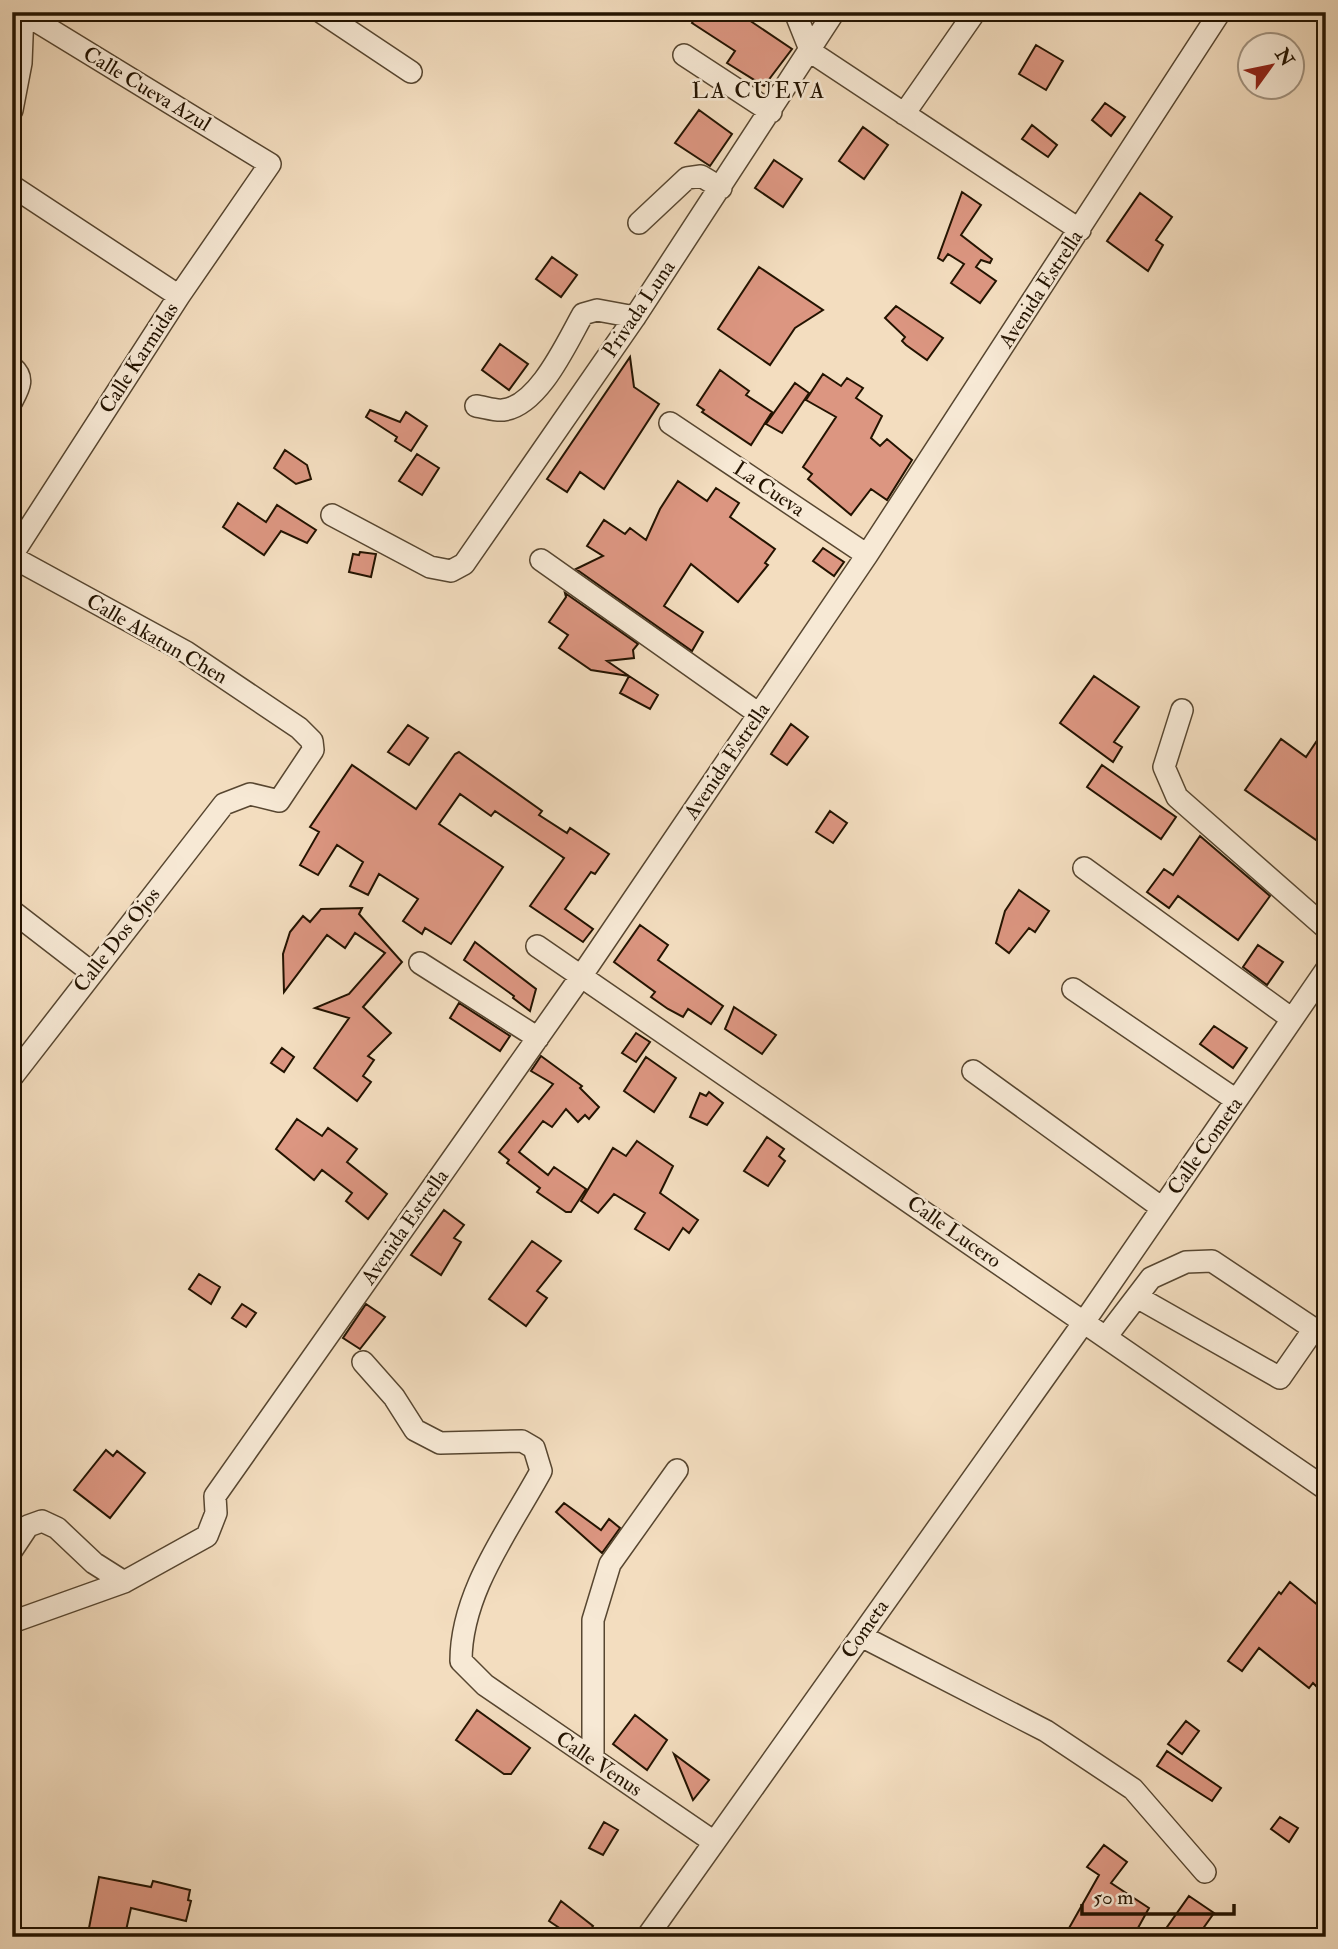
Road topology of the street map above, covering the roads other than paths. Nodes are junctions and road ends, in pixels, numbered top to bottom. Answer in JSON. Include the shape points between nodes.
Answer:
{"nodes":[{"id":1,"x":321,"y":12,"type":"edge"},
{"id":2,"x":795,"y":12,"type":"edge"},
{"id":3,"x":834,"y":12,"type":"edge"},
{"id":4,"x":975,"y":12,"type":"edge"},
{"id":5,"x":1220,"y":12,"type":"edge"},
{"id":6,"x":23,"y":13,"type":"edge"},
{"id":7,"x":811,"y":52,"type":"junction"},
{"id":8,"x":684,"y":55,"type":"dead end"},
{"id":9,"x":411,"y":72,"type":"dead end"},
{"id":10,"x":12,"y":110,"type":"edge"},
{"id":11,"x":771,"y":112,"type":"junction"},
{"id":12,"x":904,"y":114,"type":"junction"},
{"id":13,"x":270,"y":164,"type":"joint"},
{"id":14,"x":12,"y":186,"type":"edge"},
{"id":15,"x":721,"y":188,"type":"junction"},
{"id":16,"x":639,"y":223,"type":"dead end"},
{"id":17,"x":1080,"y":230,"type":"junction"},
{"id":18,"x":179,"y":296,"type":"junction"},
{"id":19,"x":635,"y":317,"type":"junction"},
{"id":20,"x":12,"y":367,"type":"edge"},
{"id":21,"x":12,"y":401,"type":"edge"},
{"id":22,"x":476,"y":406,"type":"dead end"},
{"id":23,"x":670,"y":423,"type":"dead end"},
{"id":24,"x":332,"y":515,"type":"dead end"},
{"id":25,"x":867,"y":555,"type":"junction"},
{"id":26,"x":12,"y":556,"type":"edge"},
{"id":27,"x":541,"y":560,"type":"dead end"},
{"id":28,"x":1182,"y":710,"type":"dead end"},
{"id":29,"x":759,"y":714,"type":"junction"},
{"id":30,"x":223,"y":804,"type":"joint"},
{"id":31,"x":1084,"y":868,"type":"dead end"},
{"id":32,"x":12,"y":911,"type":"edge"},
{"id":33,"x":1326,"y":928,"type":"edge"},
{"id":34,"x":537,"y":946,"type":"dead end"},
{"id":35,"x":420,"y":963,"type":"dead end"},
{"id":36,"x":1326,"y":970,"type":"edge"},
{"id":37,"x":91,"y":972,"type":"junction"},
{"id":38,"x":582,"y":975,"type":"junction"},
{"id":39,"x":1073,"y":989,"type":"dead end"},
{"id":40,"x":1292,"y":1019,"type":"junction"},
{"id":41,"x":538,"y":1038,"type":"junction"},
{"id":42,"x":972,"y":1071,"type":"dead end"},
{"id":43,"x":12,"y":1077,"type":"edge"},
{"id":44,"x":1236,"y":1100,"type":"junction"},
{"id":45,"x":1161,"y":1208,"type":"junction"},
{"id":46,"x":1137,"y":1297,"type":"junction"},
{"id":47,"x":1084,"y":1322,"type":"junction"},
{"id":48,"x":1106,"y":1337,"type":"junction"},
{"id":49,"x":363,"y":1362,"type":"dead end"},
{"id":50,"x":677,"y":1470,"type":"dead end"},
{"id":51,"x":1326,"y":1489,"type":"edge"},
{"id":52,"x":12,"y":1550,"type":"edge"},
{"id":53,"x":124,"y":1581,"type":"junction"},
{"id":54,"x":12,"y":1622,"type":"edge"},
{"id":55,"x":860,"y":1636,"type":"junction"},
{"id":56,"x":593,"y":1759,"type":"junction"},
{"id":57,"x":714,"y":1842,"type":"junction"},
{"id":58,"x":1205,"y":1872,"type":"dead end"},
{"id":59,"x":647,"y":1937,"type":"edge"}],
"edges":[{"from":1,"to":9,"type":"street"},
{"from":2,"to":7,"type":"street"},
{"from":3,"to":7,"type":"street","name":"Privada Luna"},
{"from":4,"to":12,"type":"street"},
{"from":5,"to":17,"type":"street","name":"Avenida Estrella"},
{"from":6,"to":10,"type":"street","via":[[21,63]]},
{"from":6,"to":13,"type":"street","name":"Calle Cueva Azul"},
{"from":7,"to":11,"type":"street","name":"Privada Luna"},
{"from":7,"to":12,"type":"street"},
{"from":8,"to":11,"type":"street"},
{"from":11,"to":15,"type":"street","name":"Privada Luna"},
{"from":12,"to":17,"type":"street"},
{"from":13,"to":18,"type":"street","name":"Calle Karmidas"},
{"from":14,"to":18,"type":"street"},
{"from":15,"to":16,"type":"street","via":[[701,176],[687,178]]},
{"from":15,"to":19,"type":"street","name":"Privada Luna"},
{"from":17,"to":25,"type":"street","name":"Avenida Estrella"},
{"from":18,"to":26,"type":"street","name":"Calle Karmidas"},
{"from":19,"to":22,"type":"street","via":[[597,310],[583,314],[528,399],[504,410]]},
{"from":19,"to":24,"type":"street","name":"Privada Luna","via":[[464,564],[450,571],[430,568]]},
{"from":20,"to":21,"type":"street","via":[[19,372],[21,385]]},
{"from":23,"to":25,"type":"street","name":"La Cueva"},
{"from":25,"to":29,"type":"street","name":"Avenida Estrella"},
{"from":26,"to":30,"type":"street","name":"Calle Akatun Chen","via":[[186,652],[312,741],[313,750],[279,801],[250,794]]},
{"from":27,"to":29,"type":"street"},
{"from":28,"to":33,"type":"street","via":[[1164,767],[1177,797]]},
{"from":29,"to":38,"type":"street","name":"Avenida Estrella"},
{"from":30,"to":37,"type":"street","name":"Calle Dos Ojos"},
{"from":31,"to":40,"type":"street"},
{"from":32,"to":37,"type":"street"},
{"from":34,"to":38,"type":"street","name":"Calle Lucero"},
{"from":35,"to":41,"type":"street"},
{"from":36,"to":40,"type":"street","name":"Calle Cometa"},
{"from":37,"to":43,"type":"street","name":"Calle Dos Ojos"},
{"from":38,"to":41,"type":"street","name":"Avenida Estrella"},
{"from":38,"to":47,"type":"street","name":"Calle Lucero"},
{"from":39,"to":44,"type":"street"},
{"from":40,"to":44,"type":"street","name":"Calle Cometa"},
{"from":41,"to":53,"type":"street","name":"Avenida Estrella","via":[[215,1496],[216,1513],[207,1535]]},
{"from":42,"to":45,"type":"street"},
{"from":44,"to":45,"type":"street","name":"Calle Cometa"},
{"from":45,"to":47,"type":"street","name":"Calle Cometa"},
{"from":46,"to":46,"type":"street","via":[[1151,1278],[1186,1262],[1212,1261],[1314,1329],[1280,1378]]},
{"from":46,"to":48,"type":"street"},
{"from":47,"to":48,"type":"street","name":"Calle Lucero"},
{"from":47,"to":55,"type":"street","name":"Cometa"},
{"from":48,"to":51,"type":"street","name":"Calle Lucero"},
{"from":49,"to":56,"type":"street","name":"Calle Venus","via":[[415,1430],[440,1443],[522,1441],[534,1448],[541,1471],[477,1589],[461,1632],[461,1661],[485,1685]]},
{"from":50,"to":56,"type":"street","via":[[610,1564],[593,1620]]},
{"from":52,"to":53,"type":"street","via":[[28,1526],[42,1521]]},
{"from":53,"to":54,"type":"street"},
{"from":55,"to":57,"type":"street","name":"Cometa"},
{"from":55,"to":58,"type":"street","via":[[1046,1731],[1133,1789]]},
{"from":56,"to":57,"type":"street","name":"Calle Venus"},
{"from":57,"to":59,"type":"street","name":"Cometa"}]}
